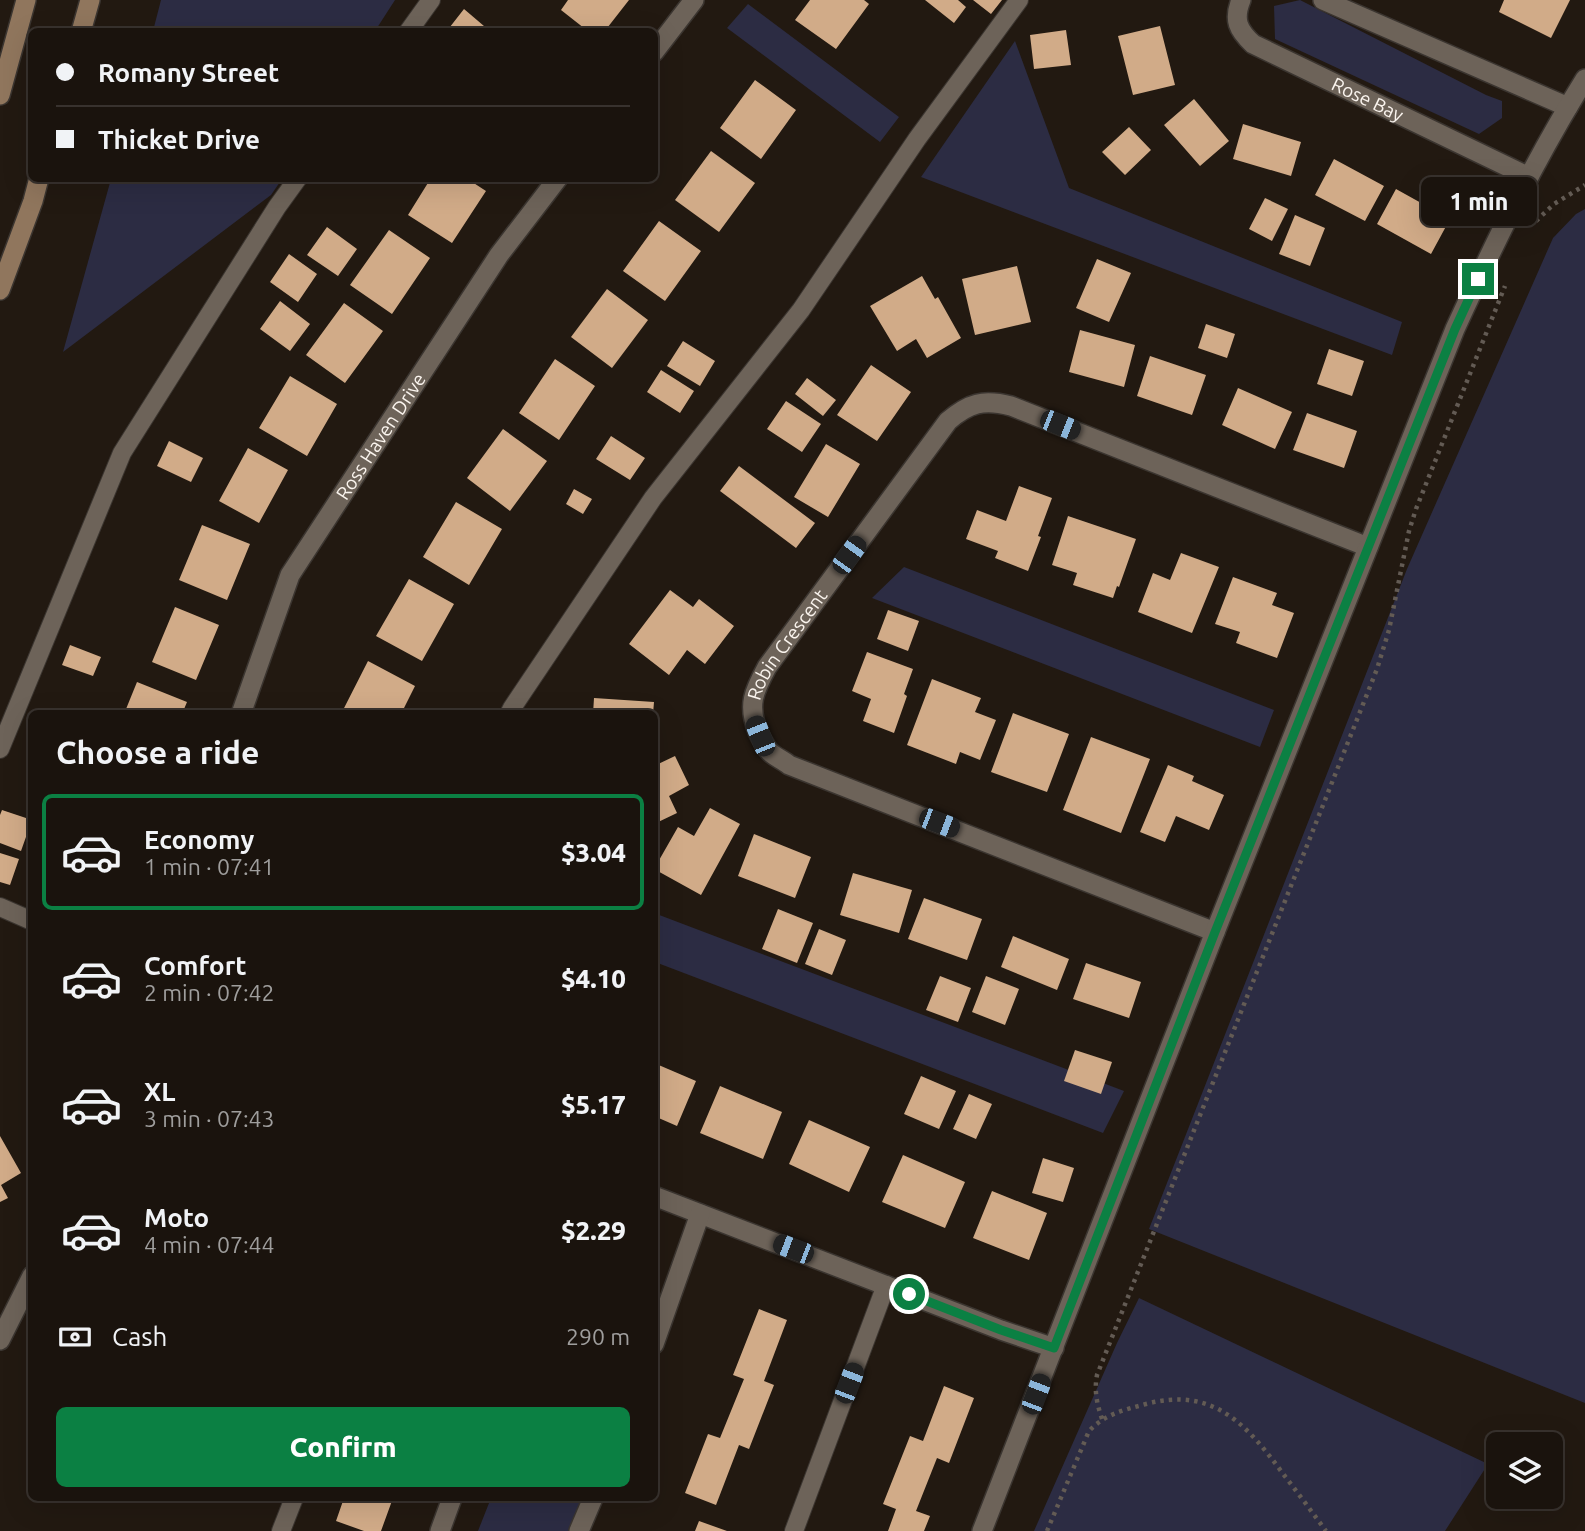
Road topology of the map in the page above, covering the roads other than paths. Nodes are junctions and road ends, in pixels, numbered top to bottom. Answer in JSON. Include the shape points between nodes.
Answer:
{"nodes":[{"id":1,"x":26,"y":0,"type":"edge"},
{"id":2,"x":90,"y":0,"type":"edge"},
{"id":3,"x":431,"y":0,"type":"edge"},
{"id":4,"x":694,"y":0,"type":"edge"},
{"id":5,"x":1019,"y":0,"type":"edge"},
{"id":6,"x":1241,"y":0,"type":"edge"},
{"id":7,"x":1323,"y":0,"type":"edge"},
{"id":8,"x":82,"y":28,"type":"edge"},
{"id":9,"x":411,"y":28,"type":"edge"},
{"id":10,"x":658,"y":47,"type":"edge"},
{"id":11,"x":1585,"y":79,"type":"edge"},
{"id":12,"x":0,"y":95,"type":"edge"},
{"id":13,"x":1568,"y":107,"type":"junction"},
{"id":14,"x":1529,"y":177,"type":"junction"},
{"id":15,"x":38,"y":182,"type":"edge"},
{"id":16,"x":295,"y":182,"type":"edge"},
{"id":17,"x":555,"y":182,"type":"edge"},
{"id":18,"x":0,"y":290,"type":"edge"},
{"id":19,"x":1368,"y":547,"type":"junction"},
{"id":20,"x":242,"y":710,"type":"edge"},
{"id":21,"x":511,"y":710,"type":"edge"},
{"id":22,"x":0,"y":749,"type":"edge"},
{"id":23,"x":0,"y":907,"type":"edge"},
{"id":24,"x":28,"y":919,"type":"edge"},
{"id":25,"x":1215,"y":932,"type":"junction"},
{"id":26,"x":658,"y":1198,"type":"edge"},
{"id":27,"x":700,"y":1214,"type":"junction"},
{"id":28,"x":28,"y":1284,"type":"edge"},
{"id":29,"x":886,"y":1285,"type":"junction"},
{"id":30,"x":658,"y":1333,"type":"edge"},
{"id":31,"x":0,"y":1340,"type":"edge"},
{"id":32,"x":1054,"y":1348,"type":"junction"},
{"id":33,"x":293,"y":1501,"type":"edge"},
{"id":34,"x":451,"y":1501,"type":"edge"},
{"id":35,"x":592,"y":1501,"type":"edge"},
{"id":36,"x":281,"y":1531,"type":"edge"},
{"id":37,"x":440,"y":1531,"type":"edge"},
{"id":38,"x":579,"y":1531,"type":"edge"},
{"id":39,"x":794,"y":1531,"type":"edge"},
{"id":40,"x":982,"y":1531,"type":"edge"}],
"edges":[{"from":1,"to":12,"type":"main road"},
{"from":2,"to":8,"type":"main road"},
{"from":3,"to":9,"type":"lane"},
{"from":4,"to":10,"type":"street"},
{"from":5,"to":21,"type":"lane","via":[[916,139],[801,310],[653,498]]},
{"from":6,"to":14,"type":"street","name":"Rose Bay","via":[[1240,33],[1252,44]]},
{"from":7,"to":13,"type":"street"},
{"from":11,"to":13,"type":"street"},
{"from":13,"to":14,"type":"street"},
{"from":14,"to":19,"type":"street","via":[[1455,329]]},
{"from":15,"to":18,"type":"main road"},
{"from":16,"to":22,"type":"lane","via":[[122,453]]},
{"from":17,"to":20,"type":"street","name":"Ross Haven Drive","via":[[499,256],[289,575]]},
{"from":19,"to":25,"type":"street"},
{"from":19,"to":25,"type":"street","name":"Robin Crescent","via":[[1011,406],[975,404],[948,421],[757,685],[751,702],[760,736],[770,751],[789,765]]},
{"from":23,"to":24,"type":"lane"},
{"from":25,"to":32,"type":"street"},
{"from":26,"to":27,"type":"street"},
{"from":27,"to":29,"type":"street"},
{"from":27,"to":30,"type":"street"},
{"from":28,"to":31,"type":"street"},
{"from":29,"to":32,"type":"street"},
{"from":29,"to":39,"type":"lane"},
{"from":32,"to":40,"type":"street"},
{"from":33,"to":36,"type":"lane"},
{"from":34,"to":37,"type":"street"},
{"from":35,"to":38,"type":"street"}]}
